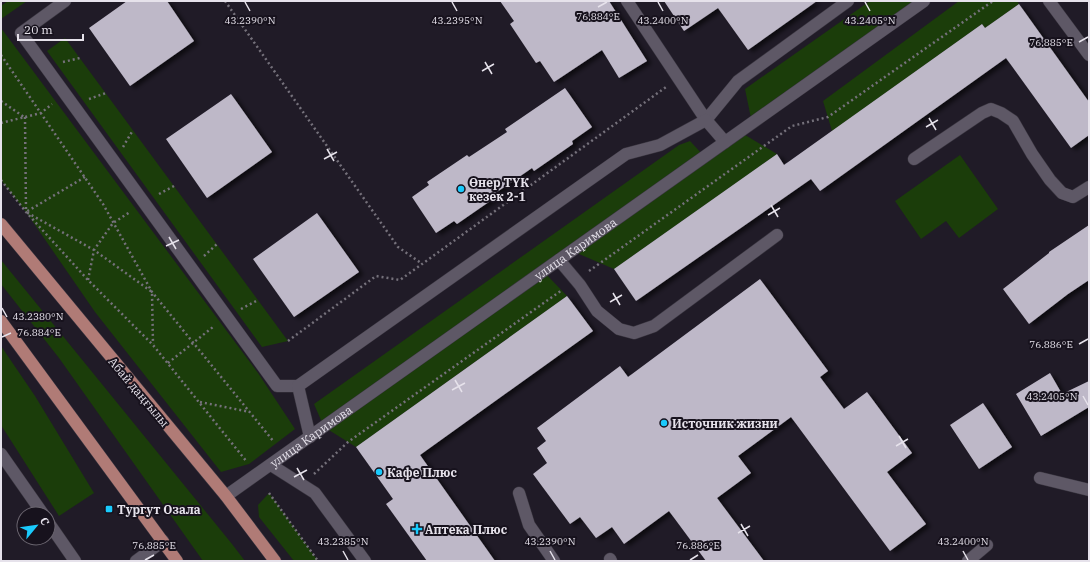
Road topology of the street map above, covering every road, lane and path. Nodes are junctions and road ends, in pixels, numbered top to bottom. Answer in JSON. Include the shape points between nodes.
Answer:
{"nodes":[{"id":1,"x":65,"y":1,"type":"edge"},
{"id":2,"x":225,"y":1,"type":"edge"},
{"id":3,"x":626,"y":1,"type":"edge"},
{"id":4,"x":848,"y":1,"type":"edge"},
{"id":5,"x":924,"y":1,"type":"edge"},
{"id":6,"x":993,"y":1,"type":"edge"},
{"id":7,"x":1049,"y":1,"type":"edge"},
{"id":8,"x":1,"y":55,"type":"edge"},
{"id":9,"x":1089,"y":55,"type":"edge"},
{"id":10,"x":678,"y":78,"type":"junction"},
{"id":11,"x":1,"y":101,"type":"edge"},
{"id":12,"x":55,"y":101,"type":"dead end"},
{"id":13,"x":41,"y":113,"type":"junction"},
{"id":14,"x":25,"y":117,"type":"junction"},
{"id":15,"x":706,"y":120,"type":"junction"},
{"id":16,"x":1,"y":123,"type":"edge"},
{"id":17,"x":725,"y":142,"type":"junction"},
{"id":18,"x":914,"y":159,"type":"dead end"},
{"id":19,"x":85,"y":177,"type":"junction"},
{"id":20,"x":1,"y":180,"type":"edge"},
{"id":21,"x":1089,"y":187,"type":"edge"},
{"id":22,"x":144,"y":203,"type":"junction"},
{"id":23,"x":26,"y":212,"type":"junction"},
{"id":24,"x":113,"y":223,"type":"junction"},
{"id":25,"x":1,"y":224,"type":"edge"},
{"id":26,"x":776,"y":235,"type":"dead end"},
{"id":27,"x":94,"y":250,"type":"junction"},
{"id":28,"x":559,"y":260,"type":"junction"},
{"id":29,"x":422,"y":264,"type":"junction"},
{"id":30,"x":88,"y":280,"type":"junction"},
{"id":31,"x":576,"y":280,"type":"junction"},
{"id":32,"x":152,"y":292,"type":"junction"},
{"id":33,"x":1,"y":321,"type":"edge"},
{"id":34,"x":214,"y":326,"type":"dead end"},
{"id":35,"x":288,"y":341,"type":"dead end"},
{"id":36,"x":193,"y":342,"type":"junction"},
{"id":37,"x":153,"y":345,"type":"junction"},
{"id":38,"x":168,"y":363,"type":"junction"},
{"id":39,"x":298,"y":386,"type":"junction"},
{"id":40,"x":200,"y":402,"type":"junction"},
{"id":41,"x":250,"y":412,"type":"junction"},
{"id":42,"x":310,"y":437,"type":"junction"},
{"id":43,"x":276,"y":443,"type":"dead end"},
{"id":44,"x":1,"y":454,"type":"edge"},
{"id":45,"x":249,"y":464,"type":"dead end"},
{"id":46,"x":271,"y":465,"type":"junction"},
{"id":47,"x":1040,"y":478,"type":"dead end"},
{"id":48,"x":302,"y":485,"type":"junction"},
{"id":49,"x":1089,"y":490,"type":"edge"},
{"id":50,"x":520,"y":493,"type":"dead end"},
{"id":51,"x":269,"y":494,"type":"dead end"},
{"id":52,"x":226,"y":496,"type":"junction"},
{"id":53,"x":37,"y":506,"type":"edge"},
{"id":54,"x":56,"y":534,"type":"edge"},
{"id":55,"x":163,"y":541,"type":"junction"},
{"id":56,"x":987,"y":545,"type":"dead end"},
{"id":57,"x":75,"y":561,"type":"edge"},
{"id":58,"x":136,"y":561,"type":"edge"},
{"id":59,"x":177,"y":561,"type":"edge"},
{"id":60,"x":275,"y":561,"type":"edge"},
{"id":61,"x":318,"y":561,"type":"edge"},
{"id":62,"x":365,"y":561,"type":"edge"},
{"id":63,"x":554,"y":561,"type":"edge"},
{"id":64,"x":968,"y":561,"type":"edge"}],
"edges":[{"from":1,"to":22,"type":"street","via":[[21,33]]},
{"from":2,"to":29,"type":"path","via":[[398,247]]},
{"from":3,"to":10,"type":"street"},
{"from":4,"to":15,"type":"street","via":[[738,81]]},
{"from":5,"to":17,"type":"street","name":"улица Каримова"},
{"from":6,"to":31,"type":"path","via":[[828,117],[792,126]]},
{"from":7,"to":9,"type":"street"},
{"from":8,"to":13,"type":"path"},
{"from":10,"to":15,"type":"street"},
{"from":10,"to":29,"type":"path"},
{"from":11,"to":14,"type":"path"},
{"from":12,"to":13,"type":"path"},
{"from":13,"to":14,"type":"path"},
{"from":13,"to":19,"type":"path"},
{"from":14,"to":16,"type":"path"},
{"from":14,"to":23,"type":"path"},
{"from":15,"to":17,"type":"street"},
{"from":15,"to":39,"type":"street","via":[[660,146],[626,154]]},
{"from":17,"to":28,"type":"street","name":"улица Каримова"},
{"from":18,"to":21,"type":"street","via":[[991,109],[1013,121],[1032,154],[1062,193],[1073,198]]},
{"from":19,"to":23,"type":"path"},
{"from":19,"to":24,"type":"path"},
{"from":20,"to":23,"type":"path"},
{"from":22,"to":24,"type":"path"},
{"from":22,"to":39,"type":"street","via":[[277,386]]},
{"from":23,"to":27,"type":"path"},
{"from":23,"to":30,"type":"path"},
{"from":24,"to":27,"type":"path"},
{"from":24,"to":32,"type":"path"},
{"from":25,"to":52,"type":"main road","name":"Абай даңғылы"},
{"from":26,"to":31,"type":"street","via":[[654,326],[634,333],[619,329],[597,311]]},
{"from":27,"to":30,"type":"path"},
{"from":27,"to":32,"type":"path"},
{"from":28,"to":31,"type":"street"},
{"from":28,"to":42,"type":"street","name":"улица Каримова"},
{"from":29,"to":35,"type":"path","via":[[400,280],[376,276]]},
{"from":30,"to":37,"type":"path"},
{"from":31,"to":48,"type":"path","via":[[348,442]]},
{"from":32,"to":36,"type":"path"},
{"from":32,"to":37,"type":"path"},
{"from":33,"to":55,"type":"main road"},
{"from":34,"to":36,"type":"path"},
{"from":36,"to":38,"type":"path"},
{"from":36,"to":41,"type":"path"},
{"from":37,"to":38,"type":"path"},
{"from":38,"to":40,"type":"path"},
{"from":39,"to":42,"type":"street"},
{"from":40,"to":41,"type":"path"},
{"from":40,"to":45,"type":"path"},
{"from":41,"to":43,"type":"path"},
{"from":42,"to":46,"type":"street","name":"улица Каримова"},
{"from":44,"to":53,"type":"street"},
{"from":46,"to":48,"type":"street"},
{"from":46,"to":52,"type":"street","name":"улица Каримова"},
{"from":47,"to":49,"type":"street"},
{"from":48,"to":62,"type":"street","via":[[315,494]]},
{"from":50,"to":63,"type":"street","via":[[529,525]]},
{"from":51,"to":61,"type":"path"},
{"from":52,"to":60,"type":"main road","name":"Абай даңғылы"},
{"from":54,"to":57,"type":"street"},
{"from":55,"to":58,"type":"street"},
{"from":55,"to":59,"type":"main road"},
{"from":56,"to":64,"type":"street"}]}
